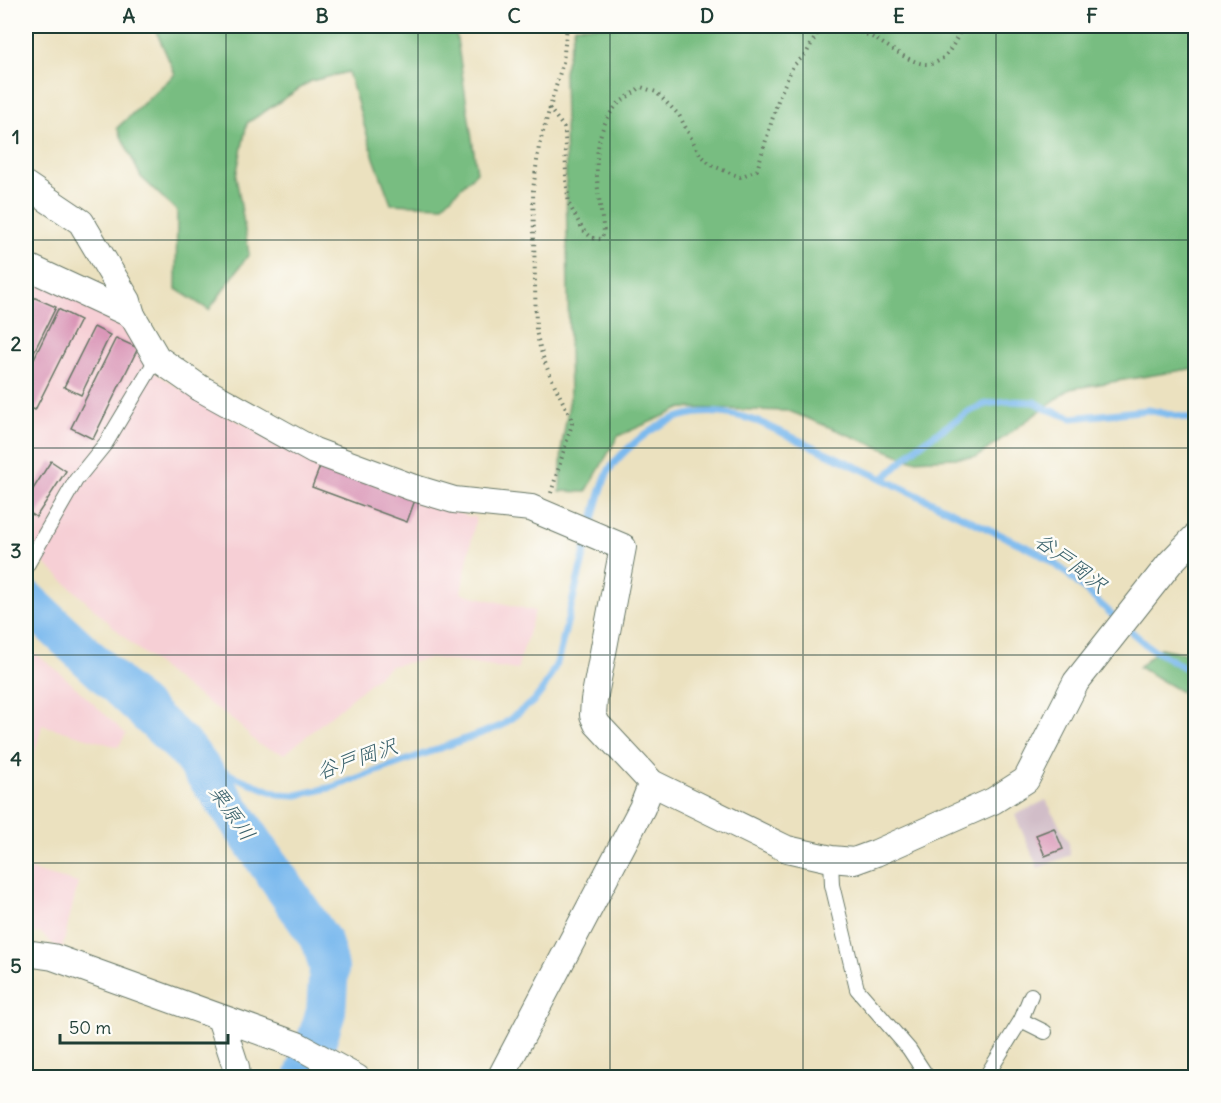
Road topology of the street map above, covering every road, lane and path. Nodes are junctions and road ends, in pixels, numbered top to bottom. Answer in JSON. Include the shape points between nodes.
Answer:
{"nodes":[{"id":1,"x":567,"y":26,"type":"edge"},
{"id":2,"x":825,"y":26,"type":"edge"},
{"id":3,"x":844,"y":26,"type":"edge"},
{"id":4,"x":962,"y":26,"type":"edge"},
{"id":5,"x":549,"y":108,"type":"junction"},
{"id":6,"x":26,"y":185,"type":"edge"},
{"id":7,"x":26,"y":266,"type":"edge"},
{"id":8,"x":132,"y":315,"type":"junction"},
{"id":9,"x":157,"y":358,"type":"junction"},
{"id":10,"x":553,"y":518,"type":"junction"},
{"id":11,"x":1196,"y":536,"type":"edge"},
{"id":12,"x":27,"y":565,"type":"edge"},
{"id":13,"x":652,"y":783,"type":"junction"},
{"id":14,"x":831,"y":859,"type":"junction"},
{"id":15,"x":26,"y":952,"type":"edge"},
{"id":16,"x":1032,"y":995,"type":"dead end"},
{"id":17,"x":220,"y":1018,"type":"junction"},
{"id":18,"x":1021,"y":1020,"type":"junction"},
{"id":19,"x":1045,"y":1032,"type":"dead end"},
{"id":20,"x":346,"y":1071,"type":"edge"},
{"id":21,"x":237,"y":1077,"type":"edge"},
{"id":22,"x":500,"y":1077,"type":"edge"},
{"id":23,"x":928,"y":1077,"type":"edge"},
{"id":24,"x":985,"y":1077,"type":"edge"}],
"edges":[{"from":1,"to":5,"type":"path","via":[[563,62]]},
{"from":2,"to":5,"type":"path","via":[[793,66],[779,97],[757,170],[741,177],[711,165],[699,153],[680,115],[656,92],[641,87],[618,105],[607,121],[598,150],[602,239],[592,238],[583,230],[569,204],[565,129]]},
{"from":3,"to":4,"type":"path","via":[[915,63],[931,64],[946,56]]},
{"from":5,"to":10,"type":"path","via":[[533,190],[536,330],[546,369],[572,424]]},
{"from":6,"to":8,"type":"street","via":[[81,222],[128,301]]},
{"from":7,"to":8,"type":"street"},
{"from":8,"to":9,"type":"street"},
{"from":9,"to":10,"type":"street","via":[[200,388],[314,451],[454,500],[531,508]]},
{"from":9,"to":12,"type":"lane","via":[[106,443],[76,480]]},
{"from":10,"to":13,"type":"street","via":[[623,547],[593,715]]},
{"from":11,"to":14,"type":"street","via":[[1076,682],[1026,780],[993,801],[876,853],[854,861]]},
{"from":13,"to":14,"type":"street","via":[[787,849]]},
{"from":13,"to":22,"type":"street"},
{"from":14,"to":23,"type":"lane","via":[[832,885],[857,989],[909,1048]]},
{"from":15,"to":17,"type":"street","via":[[53,957]]},
{"from":16,"to":18,"type":"lane"},
{"from":17,"to":20,"type":"street","via":[[297,1045]]},
{"from":17,"to":21,"type":"street"},
{"from":18,"to":19,"type":"lane"},
{"from":18,"to":24,"type":"lane"}]}
